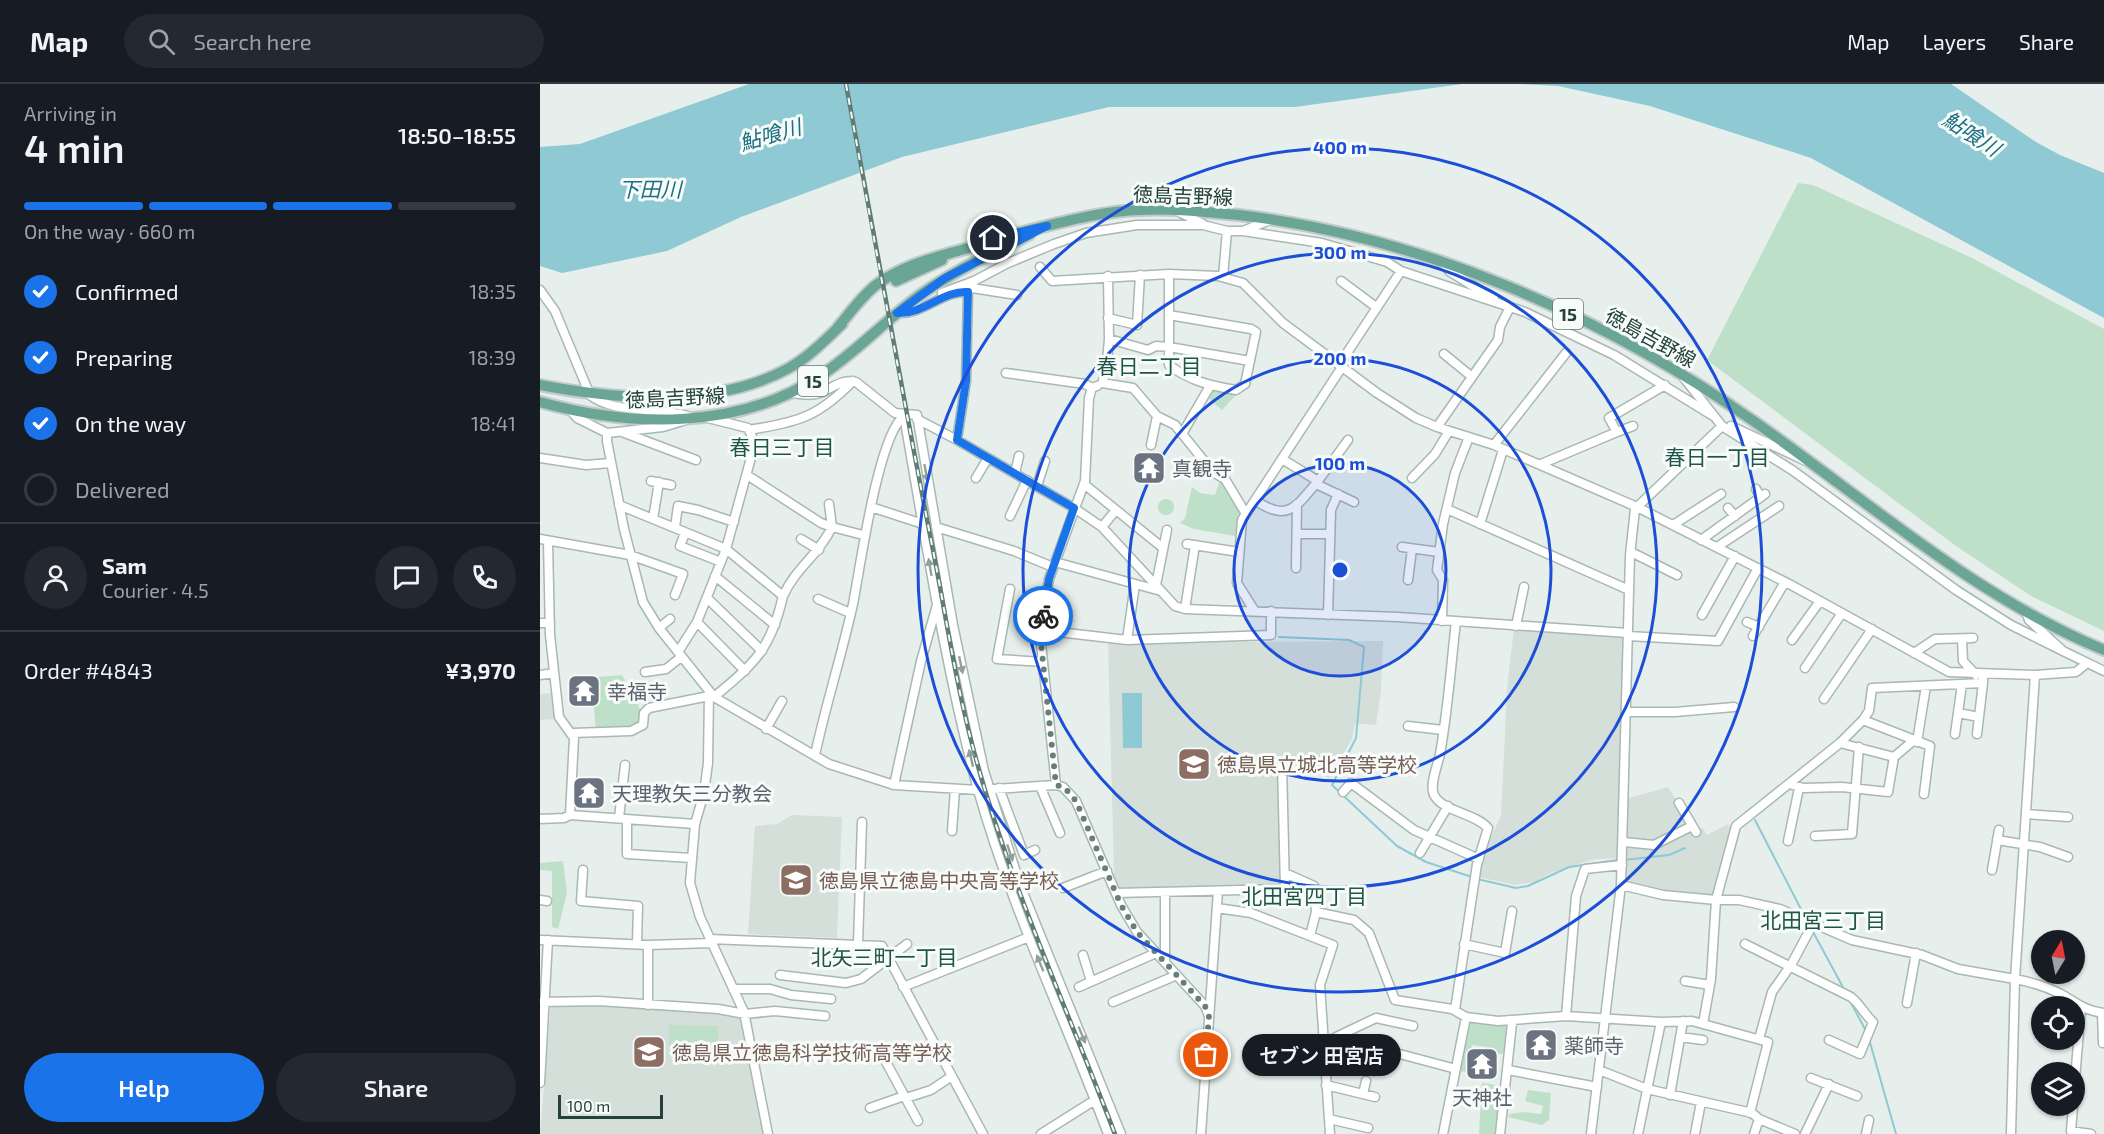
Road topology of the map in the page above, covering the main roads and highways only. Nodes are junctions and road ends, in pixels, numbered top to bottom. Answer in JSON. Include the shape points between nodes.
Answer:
{"nodes":[{"id":1,"x":1047,"y":226,"type":"junction"},
{"id":2,"x":540,"y":385,"type":"edge"},
{"id":3,"x":540,"y":402,"type":"edge"},
{"id":4,"x":2104,"y":650,"type":"edge"}],
"edges":[{"from":1,"to":2,"type":"main road","name":"徳島吉野線","number":"15","via":[[993,238],[910,266],[877,284],[818,347],[790,368],[738,389],[694,395],[590,395]]},
{"from":1,"to":3,"type":"main road","name":"徳島吉野線","number":"15","via":[[945,278],[830,369],[791,393],[742,411],[705,417],[616,418]]},
{"from":1,"to":4,"type":"main road","name":"徳島吉野線","number":"15","via":[[1120,211],[1174,209],[1272,219],[1352,235],[1444,264],[1581,320],[1680,373],[1962,574],[2027,614]]}]}
